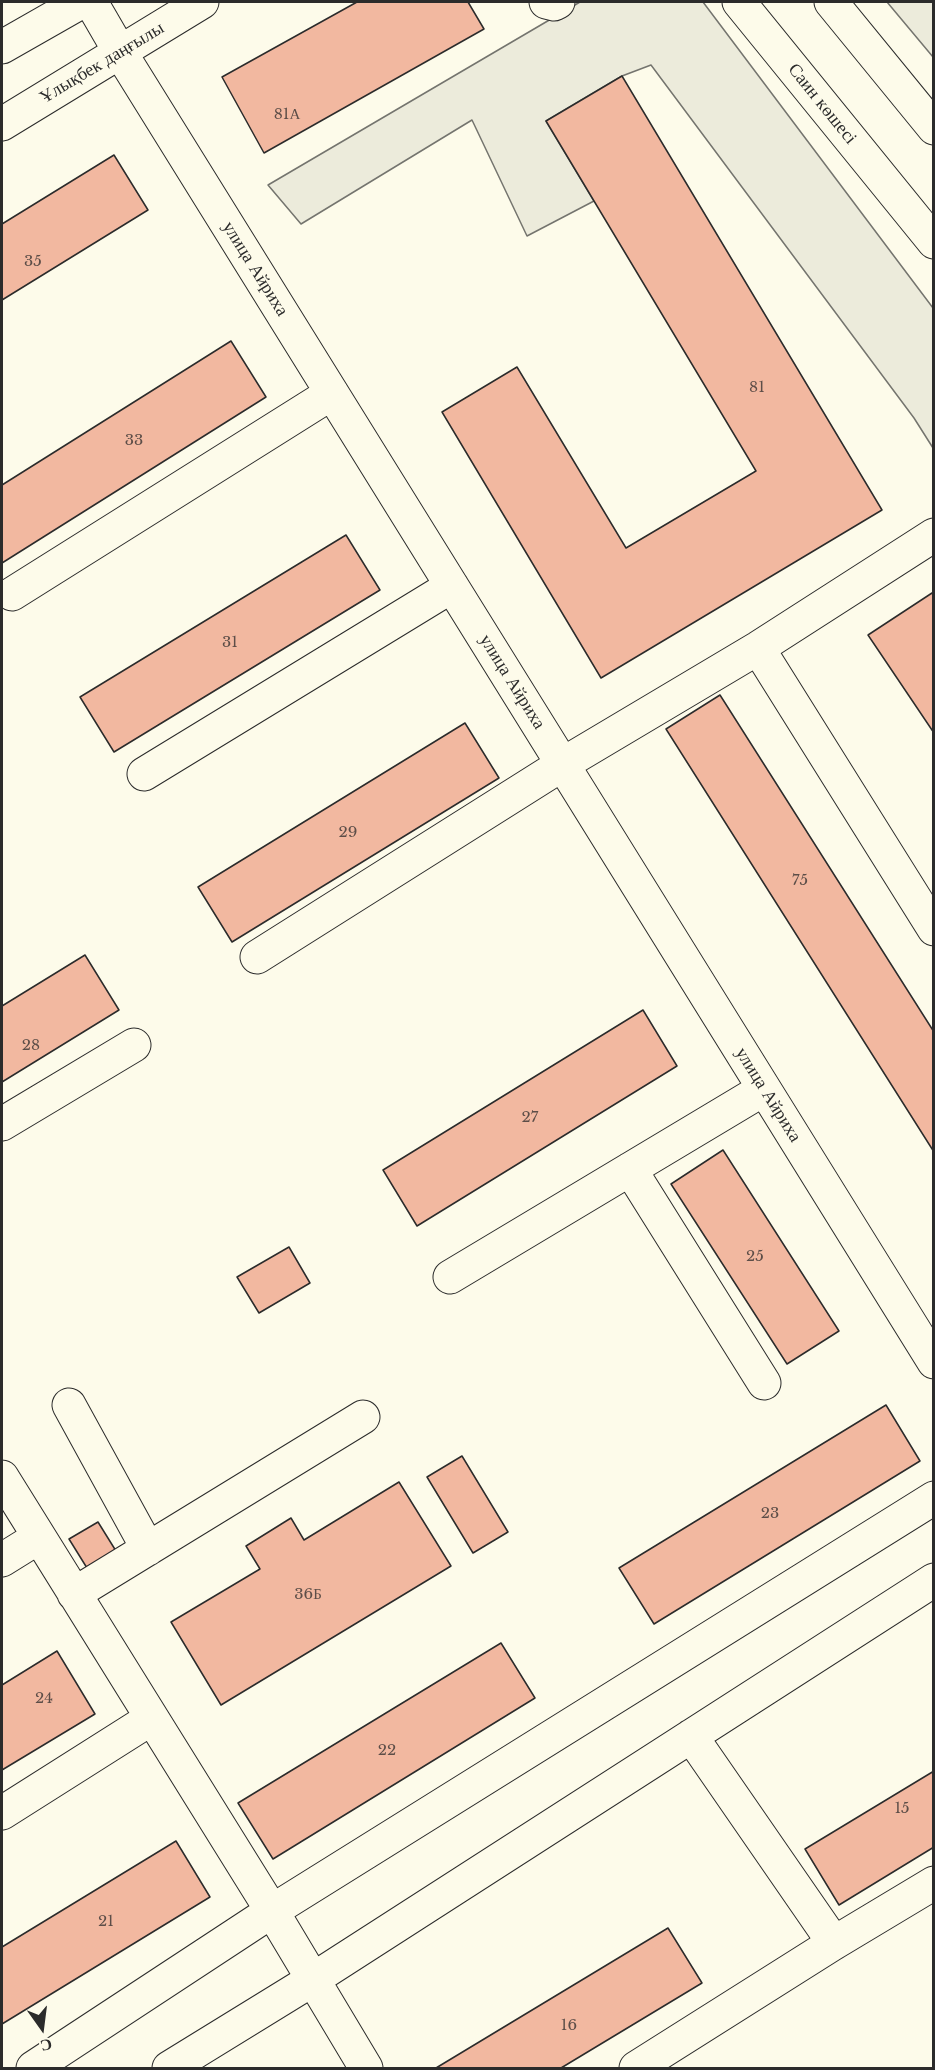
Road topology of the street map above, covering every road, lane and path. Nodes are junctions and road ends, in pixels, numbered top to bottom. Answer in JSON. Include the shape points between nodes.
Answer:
{"nodes":[{"id":1,"x":81,"y":2,"type":"edge"},
{"id":2,"x":92,"y":2,"type":"edge"},
{"id":3,"x":202,"y":2,"type":"edge"},
{"id":4,"x":546,"y":2,"type":"edge"},
{"id":5,"x":558,"y":2,"type":"edge"},
{"id":6,"x":739,"y":2,"type":"edge"},
{"id":7,"x":831,"y":2,"type":"edge"},
{"id":8,"x":2,"y":47,"type":"edge"},
{"id":9,"x":120,"y":52,"type":"junction"},
{"id":10,"x":2,"y":124,"type":"edge"},
{"id":11,"x":933,"y":128,"type":"edge"},
{"id":12,"x":904,"y":206,"type":"junction"},
{"id":13,"x":933,"y":242,"type":"edge"},
{"id":14,"x":933,"y":250,"type":"edge"},
{"id":15,"x":332,"y":393,"type":"junction"},
{"id":16,"x":933,"y":535,"type":"edge"},
{"id":17,"x":452,"y":586,"type":"junction"},
{"id":18,"x":12,"y":594,"type":"dead end"},
{"id":19,"x":758,"y":648,"type":"junction"},
{"id":20,"x":563,"y":764,"type":"junction"},
{"id":21,"x":144,"y":774,"type":"dead end"},
{"id":22,"x":933,"y":928,"type":"edge"},
{"id":23,"x":257,"y":957,"type":"dead end"},
{"id":24,"x":134,"y":1045,"type":"dead end"},
{"id":25,"x":764,"y":1089,"type":"junction"},
{"id":26,"x":2,"y":1124,"type":"edge"},
{"id":27,"x":630,"y":1169,"type":"junction"},
{"id":28,"x":450,"y":1277,"type":"dead end"},
{"id":29,"x":933,"y":1362,"type":"edge"},
{"id":30,"x":764,"y":1383,"type":"dead end"},
{"id":31,"x":69,"y":1405,"type":"dead end"},
{"id":32,"x":363,"y":1417,"type":"dead end"},
{"id":33,"x":2,"y":1477,"type":"edge"},
{"id":34,"x":933,"y":1498,"type":"edge"},
{"id":35,"x":39,"y":1537,"type":"junction"},
{"id":36,"x":148,"y":1549,"type":"junction"},
{"id":37,"x":2,"y":1560,"type":"edge"},
{"id":38,"x":933,"y":1581,"type":"edge"},
{"id":39,"x":74,"y":1594,"type":"junction"},
{"id":40,"x":152,"y":1718,"type":"junction"},
{"id":41,"x":692,"y":1736,"type":"junction"},
{"id":42,"x":2,"y":1813,"type":"edge"},
{"id":43,"x":933,"y":1883,"type":"edge"},
{"id":44,"x":272,"y":1911,"type":"junction"},
{"id":45,"x":834,"y":1943,"type":"junction"},
{"id":46,"x":312,"y":1980,"type":"junction"},
{"id":47,"x":33,"y":2068,"type":"edge"},
{"id":48,"x":170,"y":2068,"type":"edge"},
{"id":49,"x":366,"y":2068,"type":"edge"},
{"id":50,"x":636,"y":2068,"type":"edge"}],
"edges":[{"from":1,"to":8,"type":"street"},
{"from":2,"to":9,"type":"street","name":"улица Айриха"},
{"from":3,"to":9,"type":"street","name":"Ұлықбек даңғылы"},
{"from":4,"to":5,"type":"street"},
{"from":6,"to":12,"type":"street","name":"Саин көшесі"},
{"from":7,"to":11,"type":"street"},
{"from":9,"to":10,"type":"street","name":"Ұлықбек даңғылы"},
{"from":9,"to":15,"type":"street","name":"улица Айриха"},
{"from":12,"to":13,"type":"street","name":"Саин көшесі"},
{"from":12,"to":14,"type":"street","name":"Саин көшесі"},
{"from":15,"to":17,"type":"street","name":"улица Айриха"},
{"from":15,"to":18,"type":"street"},
{"from":16,"to":19,"type":"street"},
{"from":17,"to":20,"type":"street","name":"улица Айриха"},
{"from":17,"to":21,"type":"street"},
{"from":19,"to":20,"type":"street"},
{"from":19,"to":22,"type":"street"},
{"from":20,"to":23,"type":"street"},
{"from":20,"to":25,"type":"street","name":"улица Айриха"},
{"from":24,"to":26,"type":"street"},
{"from":25,"to":27,"type":"street"},
{"from":25,"to":29,"type":"street","name":"улица Айриха"},
{"from":27,"to":28,"type":"street"},
{"from":27,"to":30,"type":"street"},
{"from":31,"to":36,"type":"street"},
{"from":32,"to":36,"type":"street"},
{"from":33,"to":35,"type":"street"},
{"from":34,"to":44,"type":"street"},
{"from":35,"to":37,"type":"street"},
{"from":35,"to":39,"type":"street"},
{"from":36,"to":39,"type":"street"},
{"from":38,"to":41,"type":"street"},
{"from":39,"to":40,"type":"street"},
{"from":40,"to":42,"type":"street"},
{"from":40,"to":44,"type":"street"},
{"from":41,"to":45,"type":"street"},
{"from":41,"to":46,"type":"street"},
{"from":43,"to":45,"type":"street"},
{"from":44,"to":46,"type":"street"},
{"from":44,"to":47,"type":"street"},
{"from":45,"to":50,"type":"street"},
{"from":46,"to":48,"type":"street"},
{"from":46,"to":49,"type":"street"}]}
